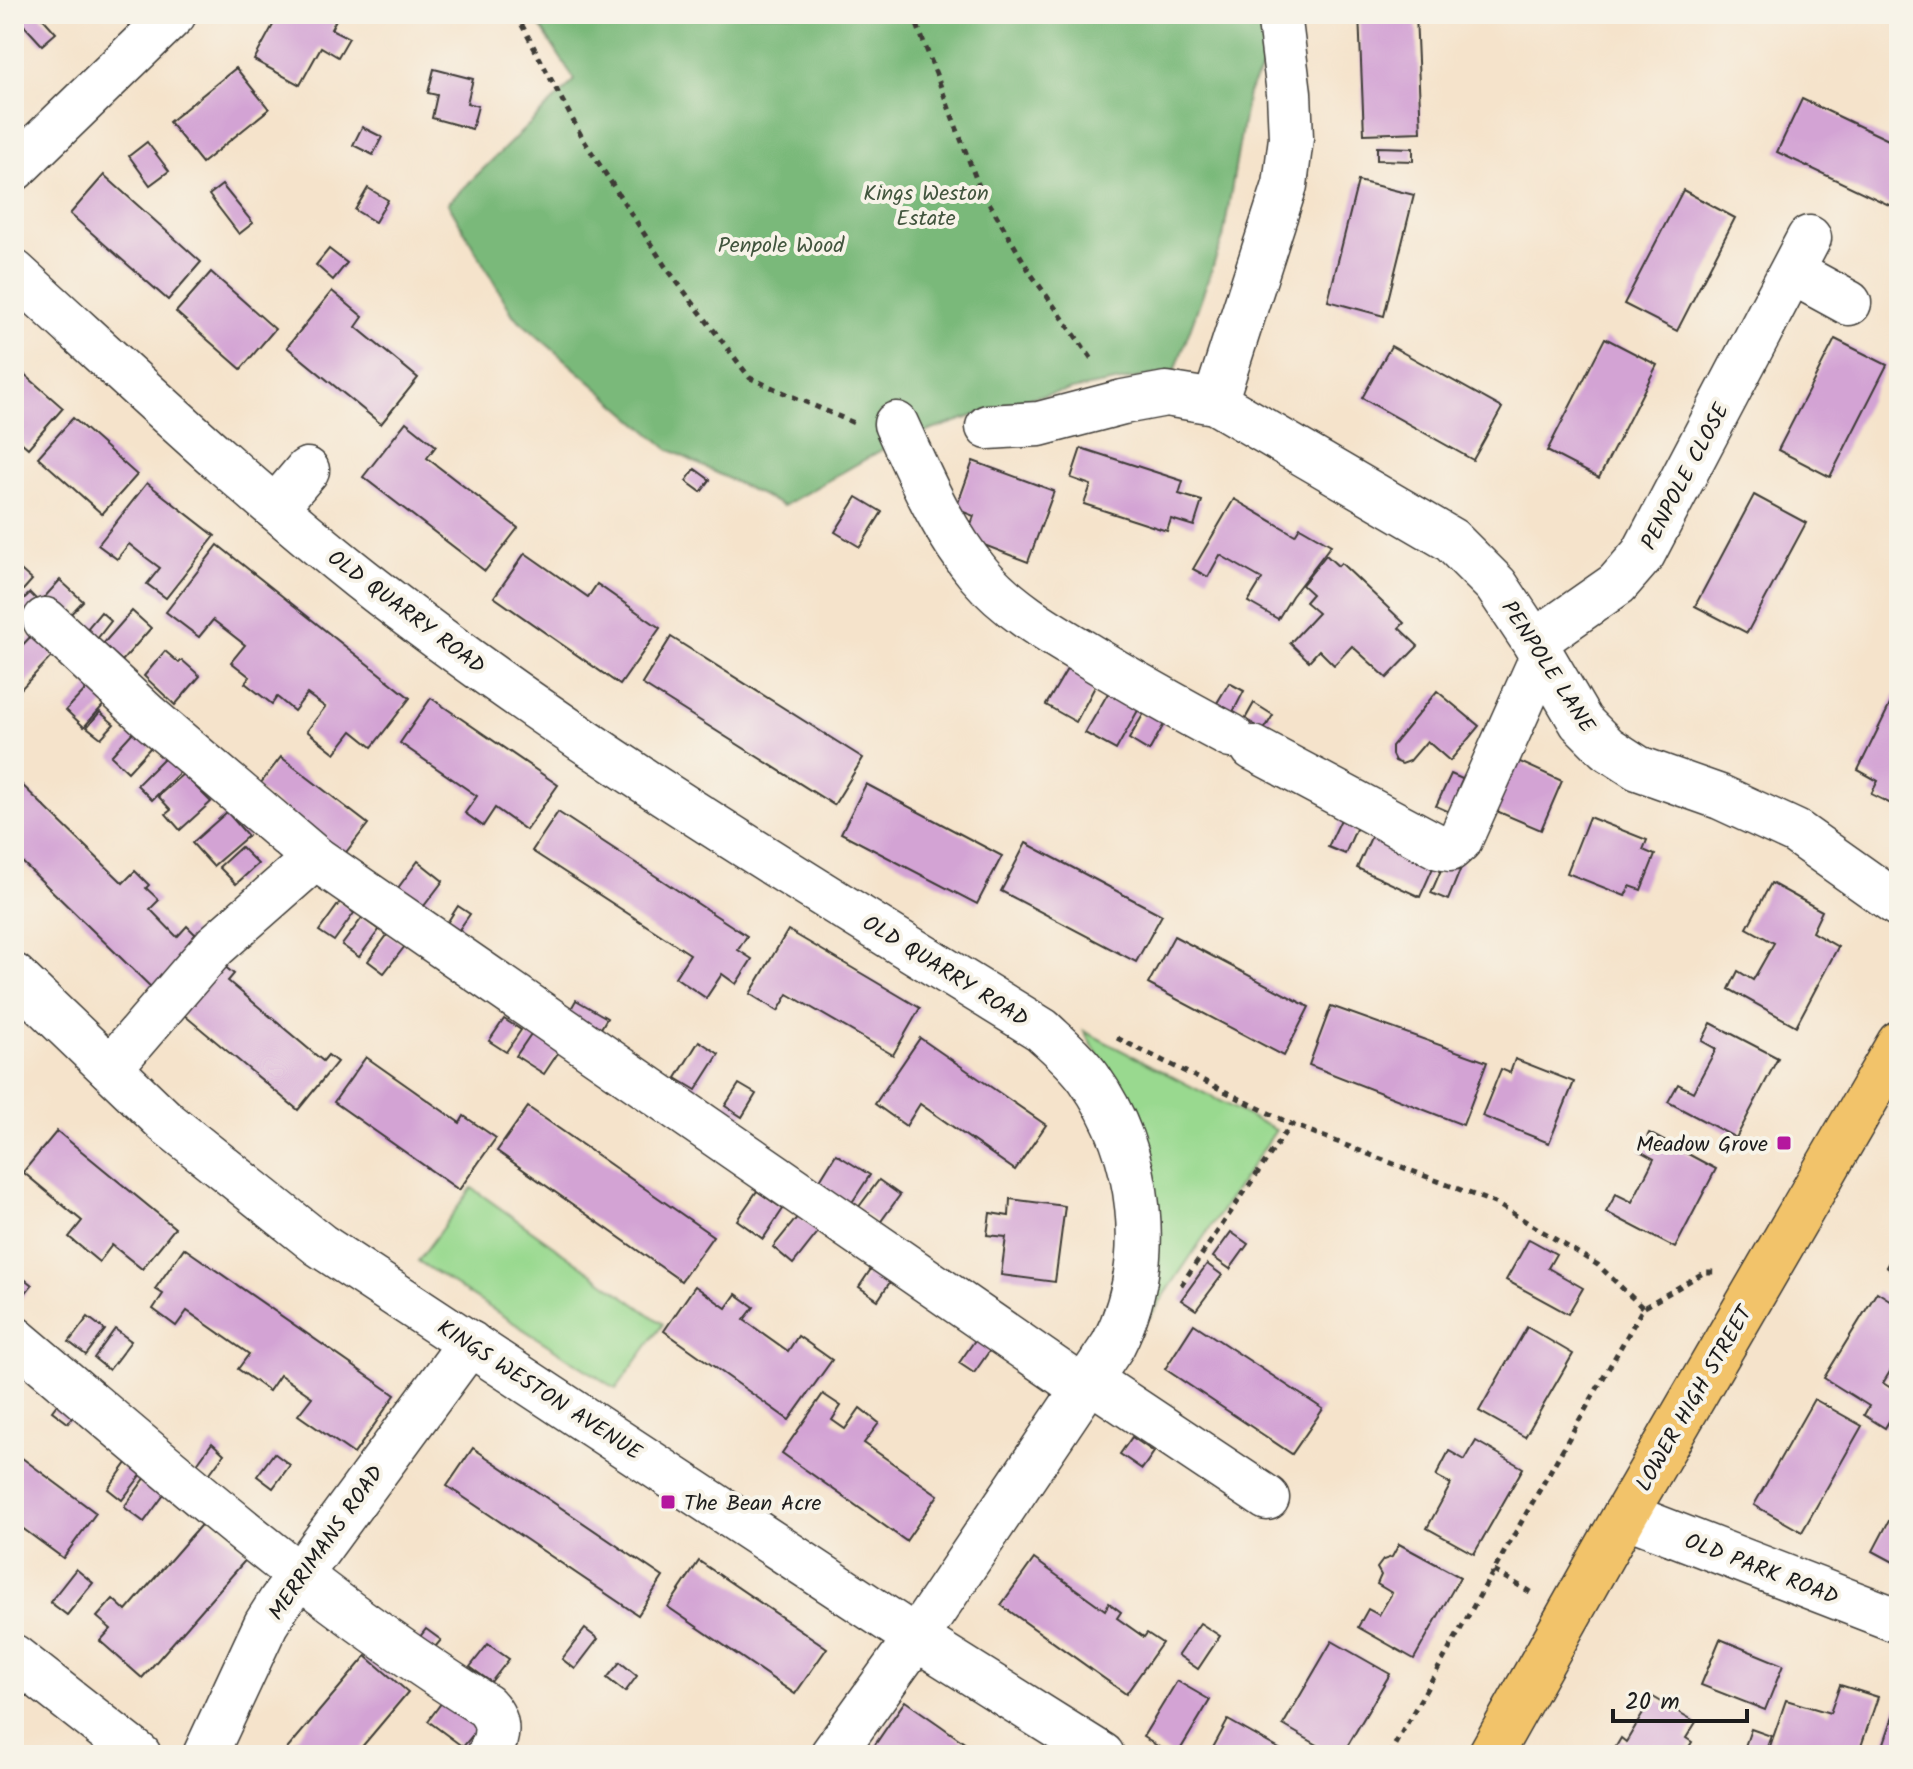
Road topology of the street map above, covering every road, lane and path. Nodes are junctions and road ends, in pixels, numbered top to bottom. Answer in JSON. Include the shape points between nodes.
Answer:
{"nodes":[{"id":1,"x":174,"y":14,"type":"edge"},
{"id":2,"x":516,"y":14,"type":"edge"},
{"id":3,"x":913,"y":14,"type":"edge"},
{"id":4,"x":1279,"y":14,"type":"edge"},
{"id":5,"x":14,"y":169,"type":"edge"},
{"id":6,"x":14,"y":272,"type":"edge"},
{"id":7,"x":1849,"y":303,"type":"dead end"},
{"id":8,"x":1123,"y":402,"type":"junction"},
{"id":9,"x":1215,"y":402,"type":"junction"},
{"id":10,"x":896,"y":424,"type":"joint"},
{"id":11,"x":988,"y":427,"type":"dead end"},
{"id":12,"x":307,"y":470,"type":"dead end"},
{"id":13,"x":275,"y":508,"type":"junction"},
{"id":14,"x":45,"y":620,"type":"dead end"},
{"id":15,"x":1538,"y":650,"type":"junction"},
{"id":16,"x":315,"y":858,"type":"junction"},
{"id":17,"x":1899,"y":905,"type":"edge"},
{"id":18,"x":14,"y":976,"type":"edge"},
{"id":19,"x":1115,"y":1038,"type":"dead end"},
{"id":20,"x":1899,"y":1043,"type":"edge"},
{"id":21,"x":110,"y":1068,"type":"junction"},
{"id":22,"x":1291,"y":1124,"type":"junction"},
{"id":23,"x":1764,"y":1275,"type":"junction"},
{"id":24,"x":1175,"y":1293,"type":"dead end"},
{"id":25,"x":1643,"y":1308,"type":"junction"},
{"id":26,"x":14,"y":1338,"type":"edge"},
{"id":27,"x":470,"y":1343,"type":"junction"},
{"id":28,"x":1087,"y":1384,"type":"junction"},
{"id":29,"x":1267,"y":1498,"type":"dead end"},
{"id":30,"x":1625,"y":1515,"type":"junction"},
{"id":31,"x":298,"y":1577,"type":"junction"},
{"id":32,"x":1899,"y":1621,"type":"edge"},
{"id":33,"x":916,"y":1638,"type":"junction"},
{"id":34,"x":14,"y":1657,"type":"edge"},
{"id":35,"x":139,"y":1755,"type":"edge"},
{"id":36,"x":205,"y":1755,"type":"edge"},
{"id":37,"x":489,"y":1755,"type":"edge"},
{"id":38,"x":832,"y":1755,"type":"edge"},
{"id":39,"x":1102,"y":1755,"type":"edge"},
{"id":40,"x":1389,"y":1755,"type":"edge"},
{"id":41,"x":1490,"y":1755,"type":"edge"}],
"edges":[{"from":1,"to":5,"type":"street"},
{"from":2,"to":10,"type":"path","via":[[583,139],[648,241],[750,378],[853,423]]},
{"from":3,"to":8,"type":"path","via":[[978,184],[1031,274]]},
{"from":4,"to":9,"type":"street","via":[[1291,138],[1285,185]]},
{"from":6,"to":13,"type":"street","name":"OLD QUARRY ROAD"},
{"from":7,"to":15,"type":"street","name":"PENPOLE CLOSE","via":[[1800,255],[1643,554],[1617,584]]},
{"from":8,"to":9,"type":"street","name":"PENPOLE LANE","via":[[1166,394]]},
{"from":8,"to":11,"type":"street","name":"PENPOLE LANE","via":[[1039,424]]},
{"from":9,"to":15,"type":"street","name":"PENPOLE LANE","via":[[1451,540],[1496,585]]},
{"from":10,"to":15,"type":"street","via":[[955,543],[998,595],[1135,685],[1439,847],[1450,849],[1460,840]]},
{"from":12,"to":13,"type":"street"},
{"from":13,"to":28,"type":"street","name":"OLD QUARRY ROAD","via":[[361,579],[548,715],[699,818],[1042,1030],[1066,1052],[1088,1076],[1117,1127],[1140,1225],[1124,1324]]},
{"from":14,"to":16,"type":"street"},
{"from":15,"to":17,"type":"street","name":"PENPOLE LANE","via":[[1581,722],[1607,748],[1638,768],[1796,832]]},
{"from":16,"to":21,"type":"street","via":[[215,946]]},
{"from":16,"to":28,"type":"street"},
{"from":18,"to":21,"type":"street","name":"KINGS WESTON AVENUE"},
{"from":19,"to":22,"type":"path"},
{"from":20,"to":23,"type":"main road","name":"LOWER HIGH STREET"},
{"from":21,"to":27,"type":"street","name":"KINGS WESTON AVENUE","via":[[167,1123],[320,1245]]},
{"from":22,"to":24,"type":"path"},
{"from":22,"to":25,"type":"path","via":[[1497,1204],[1598,1265]]},
{"from":23,"to":25,"type":"path","via":[[1705,1272]]},
{"from":23,"to":30,"type":"main road","name":"LOWER HIGH STREET"},
{"from":25,"to":40,"type":"path"},
{"from":26,"to":31,"type":"street"},
{"from":27,"to":31,"type":"street","name":"MERRIMANS ROAD"},
{"from":27,"to":33,"type":"street","name":"KINGS WESTON AVENUE"},
{"from":28,"to":29,"type":"street"},
{"from":28,"to":33,"type":"street","name":"OLD QUARRY ROAD"},
{"from":30,"to":32,"type":"street","name":"OLD PARK ROAD"},
{"from":30,"to":41,"type":"main road","name":"LOWER HIGH STREET"},
{"from":31,"to":36,"type":"street","name":"MERRIMANS ROAD","via":[[266,1624]]},
{"from":31,"to":37,"type":"street","via":[[486,1706],[497,1726]]},
{"from":33,"to":38,"type":"street"},
{"from":33,"to":39,"type":"street","name":"KINGS WESTON AVENUE"},
{"from":34,"to":35,"type":"street"}]}
